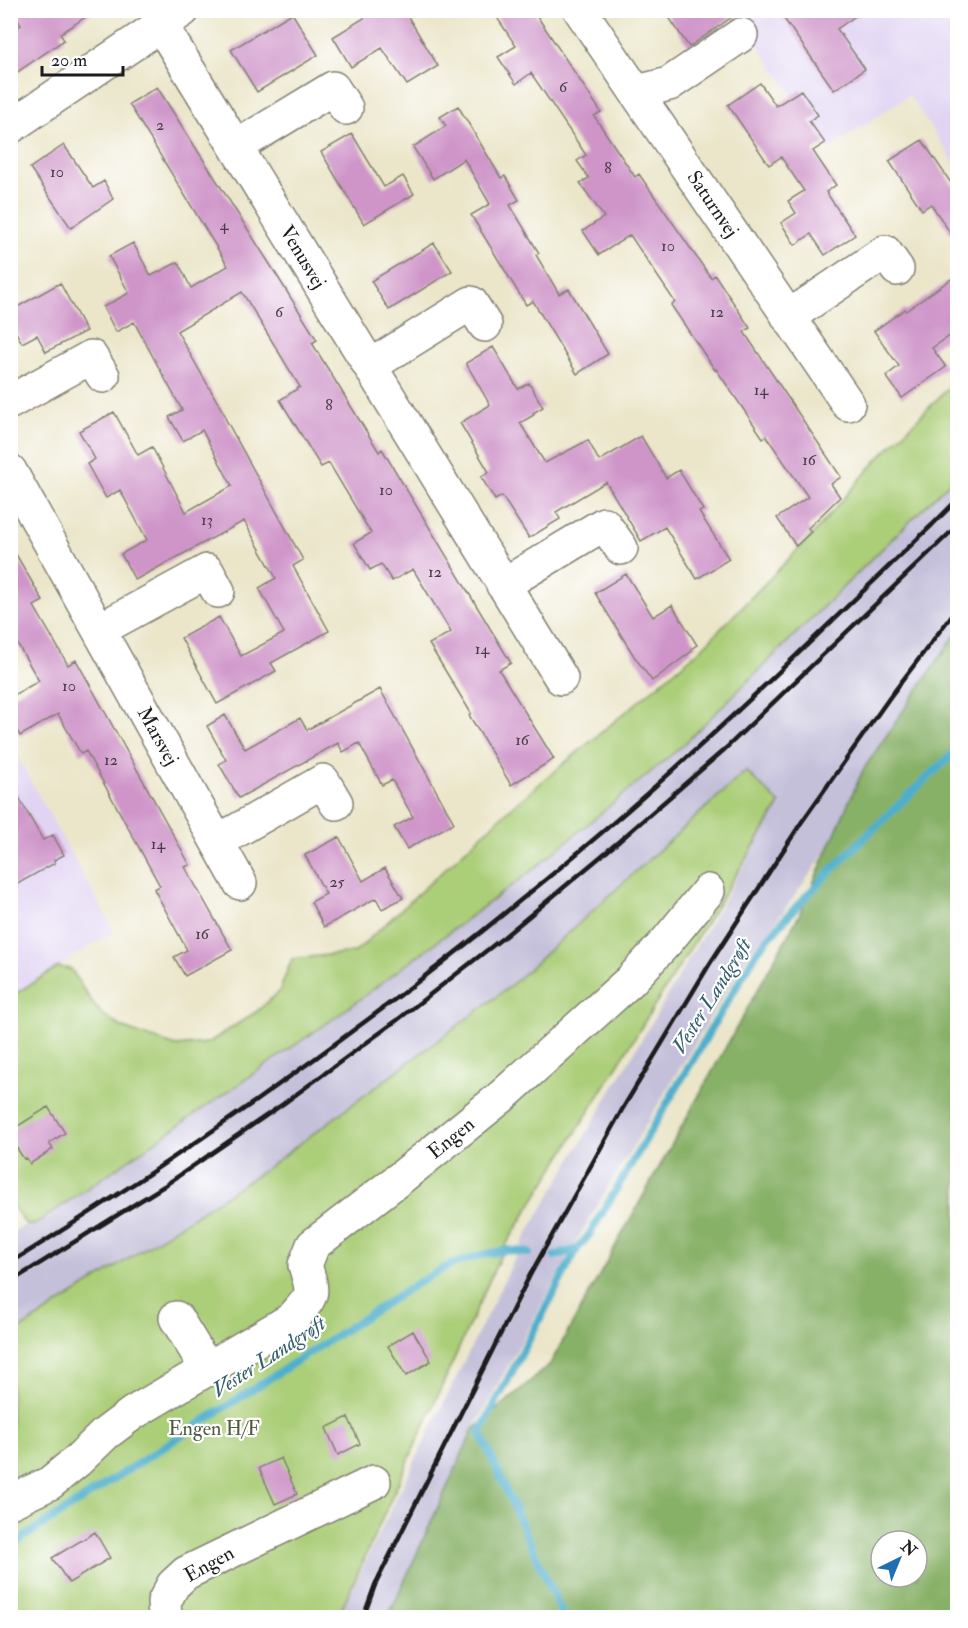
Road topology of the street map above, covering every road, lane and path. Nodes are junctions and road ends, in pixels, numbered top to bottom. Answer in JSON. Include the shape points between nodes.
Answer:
{"nodes":[{"id":1,"x":580,"y":10,"type":"edge"},
{"id":2,"x":172,"y":18,"type":"edge"},
{"id":3,"x":741,"y":35,"type":"dead end"},
{"id":4,"x":637,"y":92,"type":"junction"},
{"id":5,"x":346,"y":108,"type":"dead end"},
{"id":6,"x":10,"y":128,"type":"edge"},
{"id":7,"x":236,"y":147,"type":"junction"},
{"id":8,"x":897,"y":269,"type":"dead end"},
{"id":9,"x":788,"y":317,"type":"junction"},
{"id":10,"x":485,"y":325,"type":"dead end"},
{"id":11,"x":370,"y":366,"type":"junction"},
{"id":12,"x":103,"y":376,"type":"dead end"},
{"id":13,"x":10,"y":402,"type":"edge"},
{"id":14,"x":848,"y":404,"type":"dead end"},
{"id":15,"x":10,"y":471,"type":"edge"},
{"id":16,"x":621,"y":548,"type":"dead end"},
{"id":17,"x":503,"y":585,"type":"junction"},
{"id":18,"x":218,"y":591,"type":"dead end"},
{"id":19,"x":99,"y":630,"type":"junction"},
{"id":20,"x":561,"y":678,"type":"dead end"},
{"id":21,"x":336,"y":803,"type":"dead end"},
{"id":22,"x":217,"y":842,"type":"junction"},
{"id":23,"x":240,"y":883,"type":"dead end"},
{"id":24,"x":708,"y":891,"type":"dead end"},
{"id":25,"x":176,"y":1318,"type":"dead end"},
{"id":26,"x":208,"y":1370,"type":"junction"},
{"id":27,"x":374,"y":1482,"type":"dead end"},
{"id":28,"x":10,"y":1502,"type":"edge"},
{"id":29,"x":165,"y":1617,"type":"edge"}],
"edges":[{"from":1,"to":4,"type":"street","name":"Saturnvej"},
{"from":2,"to":6,"type":"street"},
{"from":2,"to":7,"type":"street","name":"Venusvej"},
{"from":3,"to":4,"type":"street","via":[[669,84]]},
{"from":4,"to":9,"type":"street","name":"Saturnvej"},
{"from":5,"to":7,"type":"street","via":[[333,88]]},
{"from":7,"to":11,"type":"street","name":"Venusvej"},
{"from":8,"to":9,"type":"street","via":[[885,252]]},
{"from":9,"to":14,"type":"street","name":"Saturnvej"},
{"from":10,"to":11,"type":"street","via":[[471,303]]},
{"from":11,"to":17,"type":"street","name":"Venusvej"},
{"from":12,"to":13,"type":"street","via":[[91,357]]},
{"from":15,"to":19,"type":"street","name":"Marsvej"},
{"from":16,"to":17,"type":"street","via":[[604,524]]},
{"from":17,"to":20,"type":"street","name":"Venusvej"},
{"from":18,"to":19,"type":"street","via":[[207,571]]},
{"from":19,"to":22,"type":"street","name":"Marsvej"},
{"from":21,"to":22,"type":"street","via":[[323,781]]},
{"from":22,"to":23,"type":"street","name":"Marsvej"},
{"from":24,"to":26,"type":"street","name":"Engen","via":[[630,981],[500,1098],[313,1245],[305,1265],[312,1288],[309,1299],[292,1319]]},
{"from":25,"to":26,"type":"street"},
{"from":26,"to":28,"type":"street","name":"Engen","via":[[133,1413],[50,1483]]},
{"from":27,"to":29,"type":"street","name":"Engen","via":[[186,1573],[173,1585],[164,1602]]}]}
